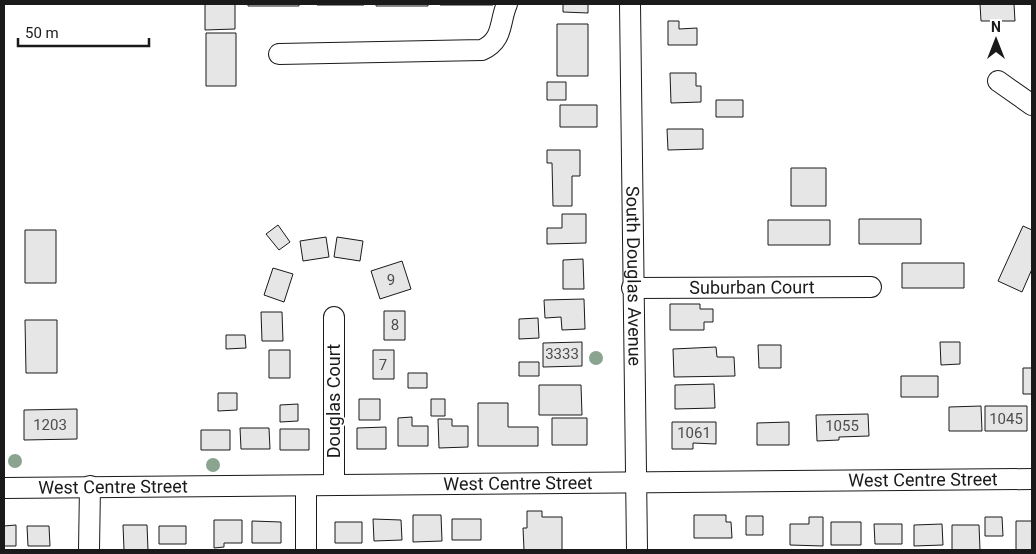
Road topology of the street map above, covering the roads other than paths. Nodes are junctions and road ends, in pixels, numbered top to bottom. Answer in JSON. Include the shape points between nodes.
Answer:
{"nodes":[{"id":1,"x":507,"y":4,"type":"edge"},
{"id":2,"x":630,"y":4,"type":"edge"},
{"id":3,"x":278,"y":54,"type":"dead end"},
{"id":4,"x":998,"y":81,"type":"dead end"},
{"id":5,"x":1032,"y":105,"type":"edge"},
{"id":6,"x":872,"y":287,"type":"dead end"},
{"id":7,"x":632,"y":288,"type":"junction"},
{"id":8,"x":334,"y":317,"type":"dead end"},
{"id":9,"x":1032,"y":480,"type":"edge"},
{"id":10,"x":636,"y":483,"type":"junction"},
{"id":11,"x":334,"y":485,"type":"junction"},
{"id":12,"x":90,"y":486,"type":"junction"},
{"id":13,"x":306,"y":486,"type":"junction"},
{"id":14,"x":4,"y":488,"type":"edge"},
{"id":15,"x":89,"y":550,"type":"edge"},
{"id":16,"x":306,"y":550,"type":"edge"},
{"id":17,"x":637,"y":550,"type":"edge"}],
"edges":[{"from":1,"to":3,"type":"street","via":[[497,37],[491,46],[482,50]]},
{"from":2,"to":7,"type":"street","name":"South Douglas Avenue"},
{"from":4,"to":5,"type":"street"},
{"from":6,"to":7,"type":"street","name":"Suburban Court"},
{"from":7,"to":10,"type":"street","name":"South Douglas Avenue"},
{"from":8,"to":11,"type":"street","name":"Douglas Court"},
{"from":9,"to":10,"type":"street","name":"West Centre Street"},
{"from":10,"to":11,"type":"street","name":"West Centre Street"},
{"from":10,"to":17,"type":"street","name":"South Douglas Avenue"},
{"from":11,"to":13,"type":"street","name":"West Centre Street"},
{"from":12,"to":13,"type":"street","name":"West Centre Street"},
{"from":12,"to":14,"type":"street","name":"West Centre Street"},
{"from":12,"to":15,"type":"street"},
{"from":13,"to":16,"type":"street"}]}
